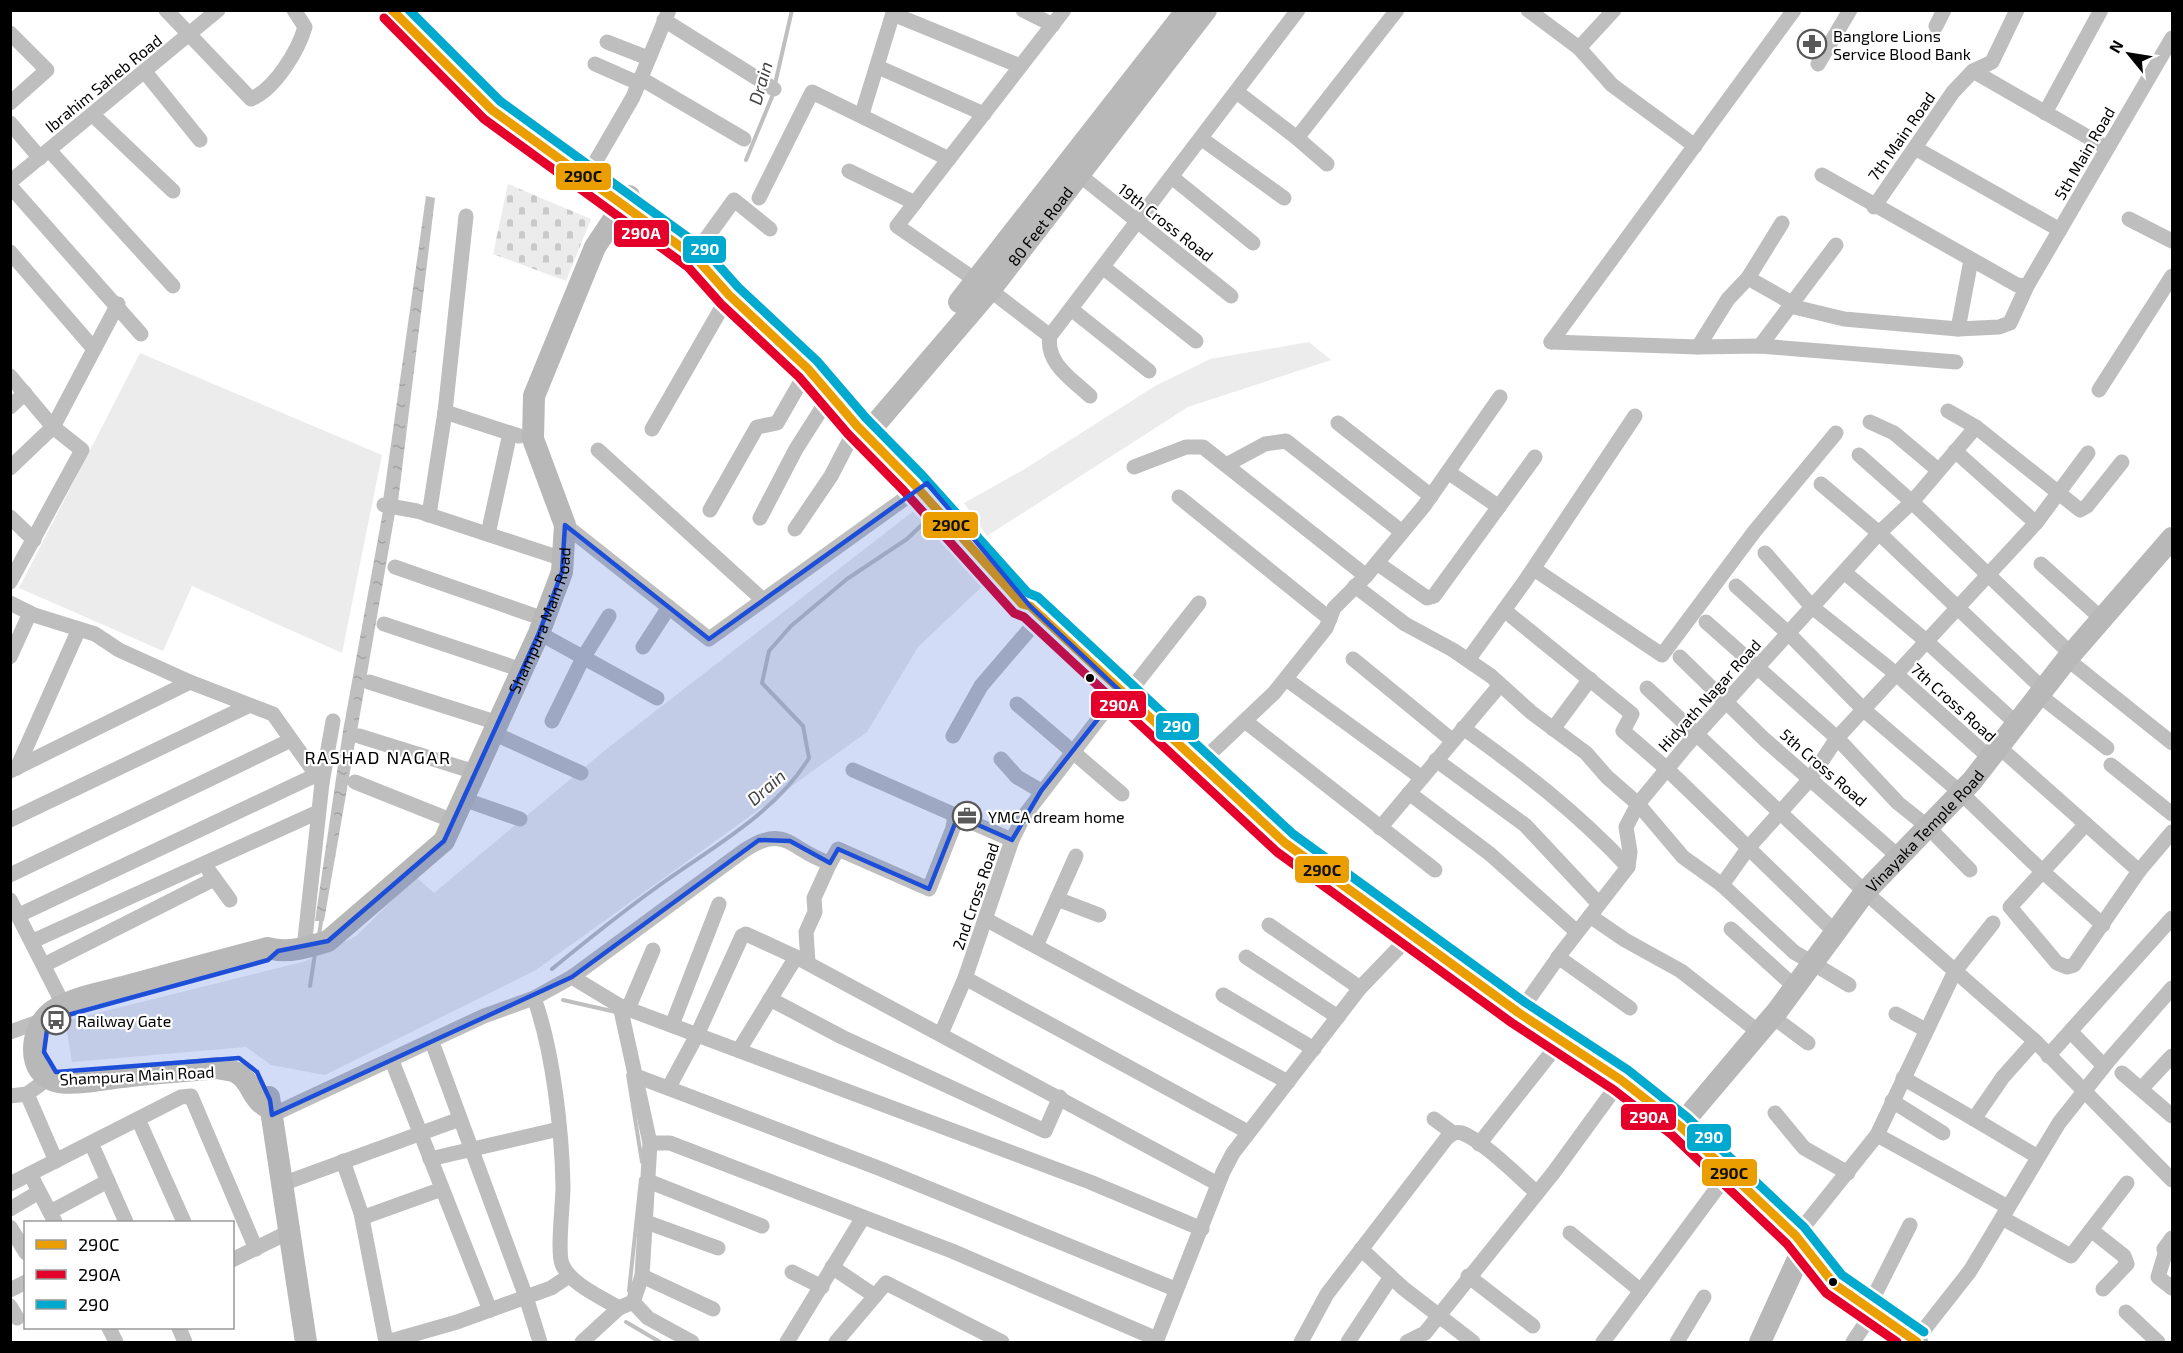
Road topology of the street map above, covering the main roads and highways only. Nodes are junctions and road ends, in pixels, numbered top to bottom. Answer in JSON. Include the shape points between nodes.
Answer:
{"nodes":[{"id":1,"x":392,"y":10,"type":"edge"},
{"id":2,"x":406,"y":10,"type":"edge"},
{"id":3,"x":1186,"y":10,"type":"edge"},
{"id":4,"x":1206,"y":10,"type":"edge"},
{"id":5,"x":1073,"y":170,"type":"junction"},
{"id":6,"x":589,"y":173,"type":"junction"},
{"id":7,"x":626,"y":200,"type":"junction"},
{"id":8,"x":867,"y":425,"type":"junction"},
{"id":9,"x":2172,"y":538,"type":"edge"},
{"id":10,"x":278,"y":951,"type":"junction"},
{"id":11,"x":271,"y":1112,"type":"junction"},
{"id":12,"x":1680,"y":1126,"type":"junction"},
{"id":13,"x":1799,"y":1242,"type":"junction"},
{"id":14,"x":306,"y":1342,"type":"edge"},
{"id":15,"x":1760,"y":1342,"type":"edge"},
{"id":16,"x":1916,"y":1342,"type":"edge"}],
"edges":[{"from":1,"to":6,"type":"main road","via":[[492,110]]},
{"from":2,"to":6,"type":"main road","via":[[500,101]]},
{"from":3,"to":5,"type":"main road","name":"80 Feet Road"},
{"from":4,"to":5,"type":"main road","name":"80 Feet Road"},
{"from":5,"to":8,"type":"main road","name":"80 Feet Road"},
{"from":6,"to":7,"type":"main road"},
{"from":7,"to":8,"type":"main road","via":[[696,258],[729,295]]},
{"from":7,"to":8,"type":"main road","via":[[700,247],[785,326]]},
{"from":7,"to":10,"type":"main road","name":"Shampura Main Road","via":[[595,247],[534,396],[533,439],[565,525],[562,572],[542,626],[444,841],[314,945]]},
{"from":8,"to":12,"type":"main road","via":[[1014,596],[1035,611],[1285,843],[1519,1013],[1621,1080]]},
{"from":9,"to":12,"type":"main road","name":"Vinayaka Temple Road","via":[[2069,657],[1961,793],[1865,892],[1766,1025]]},
{"from":10,"to":11,"type":"main road","name":"Shampura Main Road","via":[[268,960],[56,1020],[47,1030],[44,1052],[56,1072],[224,1056],[239,1058],[257,1072],[270,1100]]},
{"from":10,"to":11,"type":"main road","name":"Shampura Main Road","via":[[268,948],[98,994],[55,1010],[41,1021],[34,1036],[40,1070],[60,1082],[218,1068],[237,1073],[258,1103]]},
{"from":11,"to":14,"type":"main road","name":"Shampura Main Road"},
{"from":12,"to":13,"type":"main road"},
{"from":13,"to":15,"type":"main road"},
{"from":13,"to":16,"type":"main road","via":[[1834,1284]]}]}
